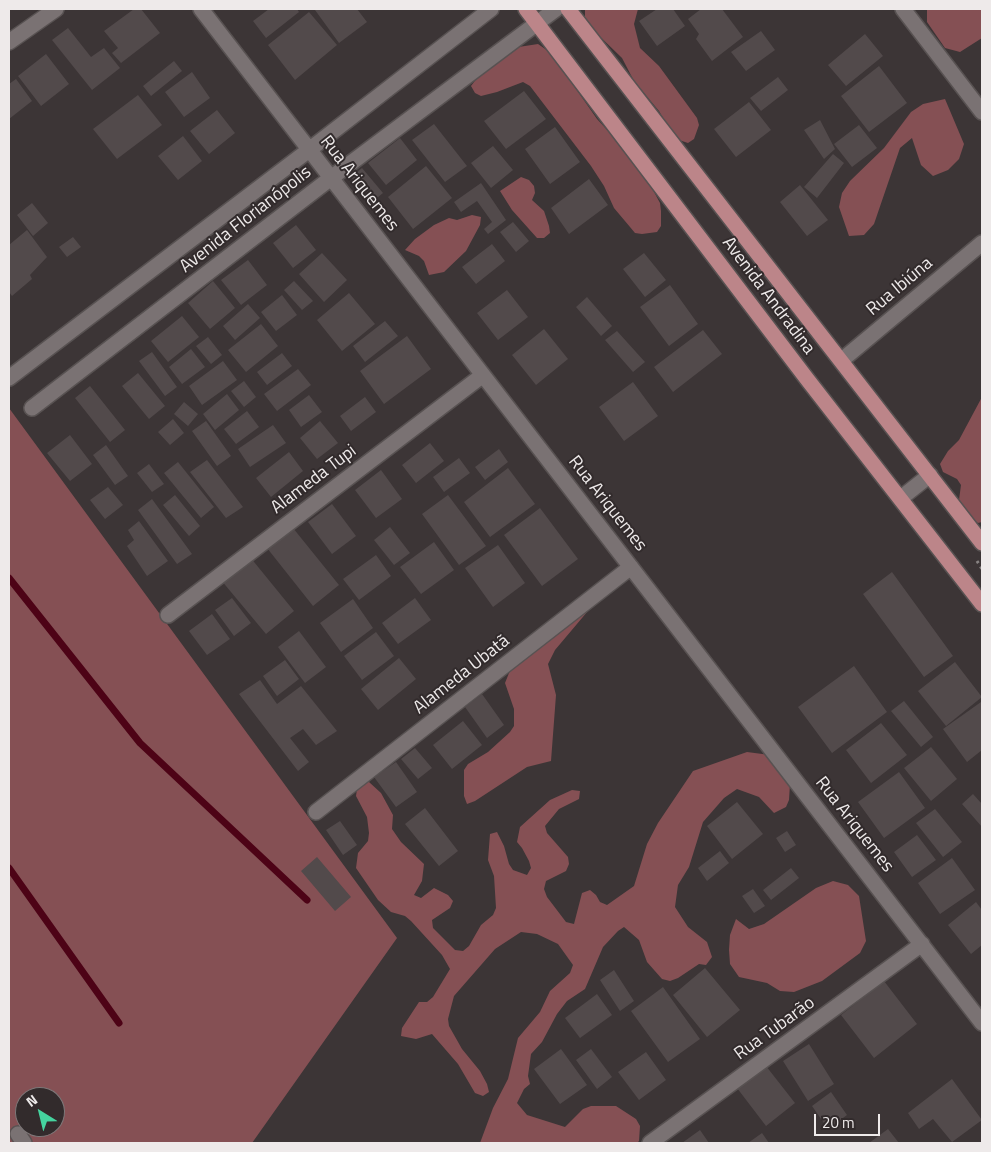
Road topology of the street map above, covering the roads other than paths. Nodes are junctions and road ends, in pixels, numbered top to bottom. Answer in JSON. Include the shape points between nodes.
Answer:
{"nodes":[{"id":1,"x":56,"y":9,"type":"edge"},
{"id":2,"x":201,"y":9,"type":"edge"},
{"id":3,"x":491,"y":9,"type":"edge"},
{"id":4,"x":526,"y":9,"type":"edge"},
{"id":5,"x":556,"y":9,"type":"edge"},
{"id":6,"x":568,"y":9,"type":"edge"},
{"id":7,"x":903,"y":9,"type":"edge"},
{"id":8,"x":538,"y":23,"type":"junction"},
{"id":9,"x":9,"y":42,"type":"edge"},
{"id":10,"x":982,"y":112,"type":"edge"},
{"id":11,"x":310,"y":150,"type":"junction"},
{"id":12,"x":331,"y":178,"type":"junction"},
{"id":13,"x":982,"y":243,"type":"edge"},
{"id":14,"x":842,"y":360,"type":"junction"},
{"id":15,"x":483,"y":375,"type":"junction"},
{"id":16,"x":9,"y":378,"type":"edge"},
{"id":17,"x":32,"y":408,"type":"dead end"},
{"id":18,"x":930,"y":475,"type":"junction"},
{"id":19,"x":901,"y":498,"type":"junction"},
{"id":20,"x":982,"y":544,"type":"edge"},
{"id":21,"x":631,"y":567,"type":"junction"},
{"id":22,"x":982,"y":604,"type":"edge"},
{"id":23,"x":168,"y":615,"type":"dead end"},
{"id":24,"x":316,"y":812,"type":"dead end"},
{"id":25,"x":922,"y":944,"type":"junction"},
{"id":26,"x":982,"y":1023,"type":"edge"},
{"id":27,"x":650,"y":1143,"type":"edge"}],
"edges":[{"from":1,"to":9,"type":"street"},
{"from":2,"to":11,"type":"street","name":"Rua Ariquemes"},
{"from":3,"to":11,"type":"street","name":"Avenida Florianópolis"},
{"from":4,"to":8,"type":"main road","name":"Avenida Andradina"},
{"from":5,"to":8,"type":"street","name":"Avenida Florianópolis"},
{"from":6,"to":14,"type":"main road","name":"Avenida Andradina"},
{"from":7,"to":10,"type":"street"},
{"from":8,"to":12,"type":"street","name":"Avenida Florianópolis"},
{"from":8,"to":19,"type":"main road","name":"Avenida Andradina"},
{"from":11,"to":12,"type":"street","name":"Rua Ariquemes"},
{"from":11,"to":16,"type":"street","name":"Avenida Florianópolis"},
{"from":12,"to":15,"type":"street","name":"Rua Ariquemes"},
{"from":12,"to":17,"type":"street","name":"Avenida Florianópolis"},
{"from":13,"to":14,"type":"street","name":"Rua Ibiúna"},
{"from":14,"to":18,"type":"main road","name":"Avenida Andradina"},
{"from":15,"to":21,"type":"street","name":"Rua Ariquemes"},
{"from":15,"to":23,"type":"street","name":"Alameda Tupi"},
{"from":18,"to":19,"type":"street"},
{"from":18,"to":20,"type":"main road","name":"Avenida Andradina"},
{"from":19,"to":22,"type":"main road","name":"Avenida Andradina"},
{"from":21,"to":24,"type":"street","name":"Alameda Ubatã"},
{"from":21,"to":25,"type":"street","name":"Rua Ariquemes"},
{"from":25,"to":26,"type":"street","name":"Rua Ariquemes"},
{"from":25,"to":27,"type":"street","name":"Rua Tubarão"}]}
